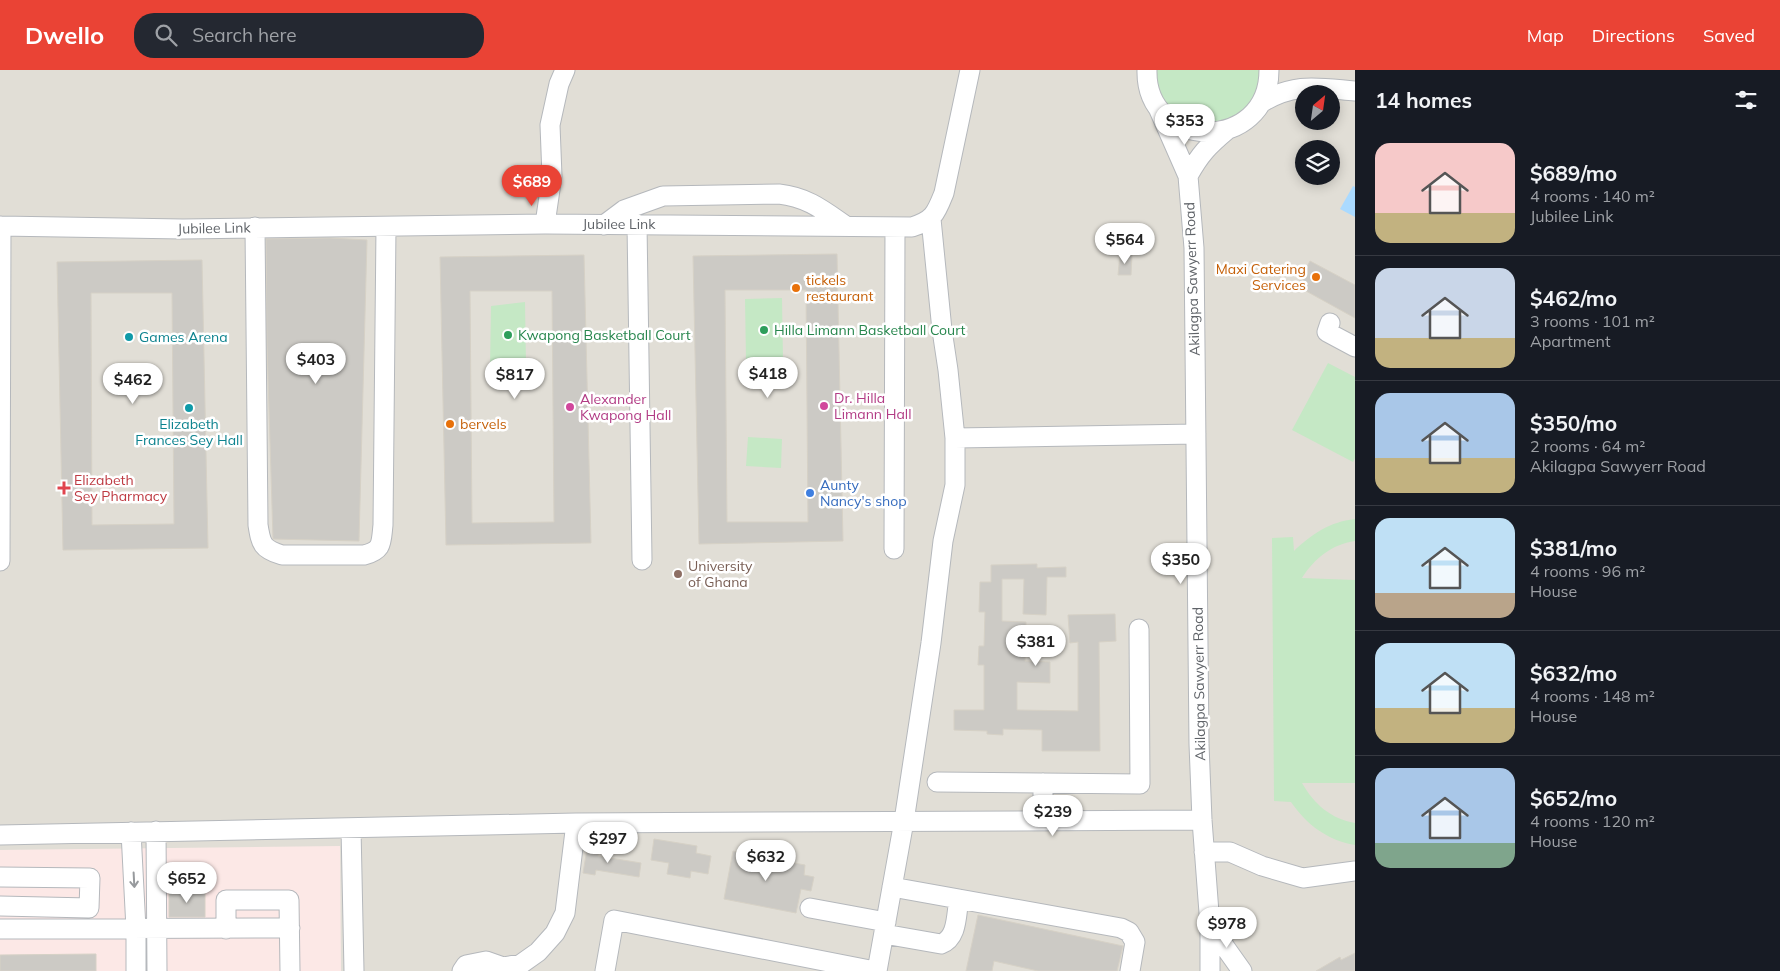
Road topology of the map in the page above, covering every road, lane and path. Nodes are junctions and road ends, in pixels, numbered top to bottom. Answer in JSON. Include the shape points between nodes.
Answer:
{"nodes":[{"id":1,"x":565,"y":70,"type":"edge"},
{"id":2,"x":970,"y":70,"type":"edge"},
{"id":3,"x":1269,"y":70,"type":"edge"},
{"id":4,"x":1275,"y":70,"type":"edge"},
{"id":5,"x":1144,"y":72,"type":"edge"},
{"id":6,"x":1302,"y":85,"type":"edge"},
{"id":7,"x":1295,"y":90,"type":"edge"},
{"id":8,"x":1340,"y":90,"type":"edge"},
{"id":9,"x":1355,"y":91,"type":"edge"},
{"id":10,"x":1261,"y":103,"type":"junction"},
{"id":11,"x":1159,"y":110,"type":"junction"},
{"id":12,"x":1228,"y":130,"type":"junction"},
{"id":13,"x":1188,"y":176,"type":"junction"},
{"id":14,"x":931,"y":219,"type":"junction"},
{"id":15,"x":545,"y":224,"type":"junction"},
{"id":16,"x":637,"y":224,"type":"junction"},
{"id":17,"x":604,"y":225,"type":"junction"},
{"id":18,"x":0,"y":226,"type":"edge"},
{"id":19,"x":846,"y":226,"type":"junction"},
{"id":20,"x":255,"y":227,"type":"junction"},
{"id":21,"x":386,"y":227,"type":"junction"},
{"id":22,"x":895,"y":227,"type":"junction"},
{"id":23,"x":1330,"y":323,"type":"dead end"},
{"id":24,"x":1355,"y":348,"type":"edge"},
{"id":25,"x":1196,"y":434,"type":"junction"},
{"id":26,"x":955,"y":438,"type":"junction"},
{"id":27,"x":894,"y":549,"type":"dead end"},
{"id":28,"x":642,"y":560,"type":"dead end"},
{"id":29,"x":0,"y":561,"type":"edge"},
{"id":30,"x":1138,"y":629,"type":"dead end"},
{"id":31,"x":937,"y":782,"type":"dead end"},
{"id":32,"x":1043,"y":783,"type":"junction"},
{"id":33,"x":1043,"y":820,"type":"junction"},
{"id":34,"x":1202,"y":820,"type":"junction"},
{"id":35,"x":904,"y":821,"type":"junction"},
{"id":36,"x":576,"y":823,"type":"junction"},
{"id":37,"x":351,"y":828,"type":"junction"},
{"id":38,"x":156,"y":831,"type":"junction"},
{"id":39,"x":131,"y":832,"type":"junction"},
{"id":40,"x":0,"y":835,"type":"edge"},
{"id":41,"x":1204,"y":852,"type":"junction"},
{"id":42,"x":1355,"y":871,"type":"edge"},
{"id":43,"x":0,"y":877,"type":"edge"},
{"id":44,"x":892,"y":886,"type":"junction"},
{"id":45,"x":959,"y":899,"type":"junction"},
{"id":46,"x":0,"y":906,"type":"edge"},
{"id":47,"x":810,"y":908,"type":"dead end"},
{"id":48,"x":1210,"y":926,"type":"junction"},
{"id":49,"x":290,"y":928,"type":"junction"},
{"id":50,"x":885,"y":928,"type":"junction"},
{"id":51,"x":136,"y":929,"type":"junction"},
{"id":52,"x":226,"y":929,"type":"junction"},
{"id":53,"x":0,"y":930,"type":"edge"},
{"id":54,"x":157,"y":930,"type":"junction"},
{"id":55,"x":538,"y":952,"type":"junction"},
{"id":56,"x":136,"y":971,"type":"edge"},
{"id":57,"x":157,"y":971,"type":"edge"},
{"id":58,"x":290,"y":971,"type":"edge"},
{"id":59,"x":354,"y":971,"type":"edge"},
{"id":60,"x":462,"y":971,"type":"edge"},
{"id":61,"x":538,"y":971,"type":"edge"},
{"id":62,"x":605,"y":971,"type":"edge"},
{"id":63,"x":876,"y":971,"type":"edge"},
{"id":64,"x":1130,"y":971,"type":"edge"},
{"id":65,"x":1210,"y":971,"type":"edge"},
{"id":66,"x":1242,"y":971,"type":"edge"}],
"edges":[{"from":1,"to":15,"type":"street","via":[[550,125],[552,176]]},
{"from":2,"to":14,"type":"street","via":[[944,193]]},
{"from":3,"to":10,"type":"street"},
{"from":4,"to":6,"type":"street"},
{"from":5,"to":11,"type":"street","name":"Akilagpa Sawyerr Road"},
{"from":7,"to":10,"type":"street","via":[[1277,93]]},
{"from":8,"to":9,"type":"street"},
{"from":10,"to":12,"type":"street","via":[[1241,124]]},
{"from":11,"to":12,"type":"street","via":[[1176,124],[1192,131]]},
{"from":11,"to":13,"type":"street","name":"Akilagpa Sawyerr Road"},
{"from":12,"to":13,"type":"street","via":[[1199,156]]},
{"from":13,"to":25,"type":"street","name":"Akilagpa Sawyerr Road","via":[[1194,248]]},
{"from":14,"to":22,"type":"street","name":"Jubilee Link","via":[[912,227]]},
{"from":14,"to":26,"type":"street"},
{"from":15,"to":17,"type":"street","name":"Jubilee Link"},
{"from":15,"to":21,"type":"street","name":"Jubilee Link"},
{"from":16,"to":17,"type":"street","name":"Jubilee Link"},
{"from":16,"to":19,"type":"street","name":"Jubilee Link"},
{"from":16,"to":28,"type":"street"},
{"from":17,"to":19,"type":"street","via":[[624,210],[663,196],[779,194],[806,200]]},
{"from":18,"to":20,"type":"street","name":"Jubilee Link"},
{"from":18,"to":29,"type":"street"},
{"from":19,"to":22,"type":"street","name":"Jubilee Link"},
{"from":20,"to":21,"type":"street","name":"Jubilee Link"},
{"from":20,"to":21,"type":"street","via":[[258,525],[261,543],[269,551],[282,555],[364,555],[376,552],[381,544]]},
{"from":22,"to":27,"type":"street"},
{"from":23,"to":24,"type":"street","via":[[1326,332]]},
{"from":25,"to":26,"type":"street"},
{"from":25,"to":34,"type":"street","name":"Akilagpa Sawyerr Road"},
{"from":26,"to":35,"type":"street","via":[[955,485],[943,541]]},
{"from":30,"to":32,"type":"street","via":[[1140,784]]},
{"from":31,"to":32,"type":"street"},
{"from":32,"to":33,"type":"street"},
{"from":33,"to":34,"type":"street"},
{"from":33,"to":35,"type":"street"},
{"from":34,"to":41,"type":"street","name":"Akilagpa Sawyerr Road"},
{"from":35,"to":36,"type":"street"},
{"from":35,"to":44,"type":"street"},
{"from":36,"to":37,"type":"street"},
{"from":36,"to":55,"type":"street","via":[[565,913],[556,934]]},
{"from":37,"to":38,"type":"street"},
{"from":37,"to":59,"type":"street"},
{"from":38,"to":39,"type":"street"},
{"from":38,"to":54,"type":"street"},
{"from":39,"to":40,"type":"street"},
{"from":39,"to":51,"type":"street","one_way":true},
{"from":41,"to":42,"type":"street","via":[[1230,852],[1303,878]]},
{"from":41,"to":48,"type":"street","name":"Akilagpa Sawyerr Road"},
{"from":43,"to":46,"type":"street","via":[[90,878],[90,908]]},
{"from":44,"to":45,"type":"street"},
{"from":44,"to":50,"type":"street"},
{"from":45,"to":50,"type":"street","via":[[953,935],[948,942],[941,944]]},
{"from":45,"to":64,"type":"street","via":[[1121,928],[1129,932],[1135,942]]},
{"from":47,"to":50,"type":"street"},
{"from":48,"to":65,"type":"street","name":"Akilagpa Sawyerr Road"},
{"from":48,"to":66,"type":"street"},
{"from":49,"to":52,"type":"street"},
{"from":49,"to":52,"type":"street","via":[[289,900],[226,900]]},
{"from":49,"to":58,"type":"street"},
{"from":50,"to":63,"type":"street"},
{"from":51,"to":53,"type":"street"},
{"from":51,"to":54,"type":"street"},
{"from":51,"to":56,"type":"street"},
{"from":52,"to":54,"type":"street"},
{"from":54,"to":57,"type":"street"},
{"from":55,"to":60,"type":"street","via":[[521,964],[503,967],[486,962],[466,965]]},
{"from":55,"to":61,"type":"street"},
{"from":62,"to":63,"type":"street","via":[[614,920]]}]}
